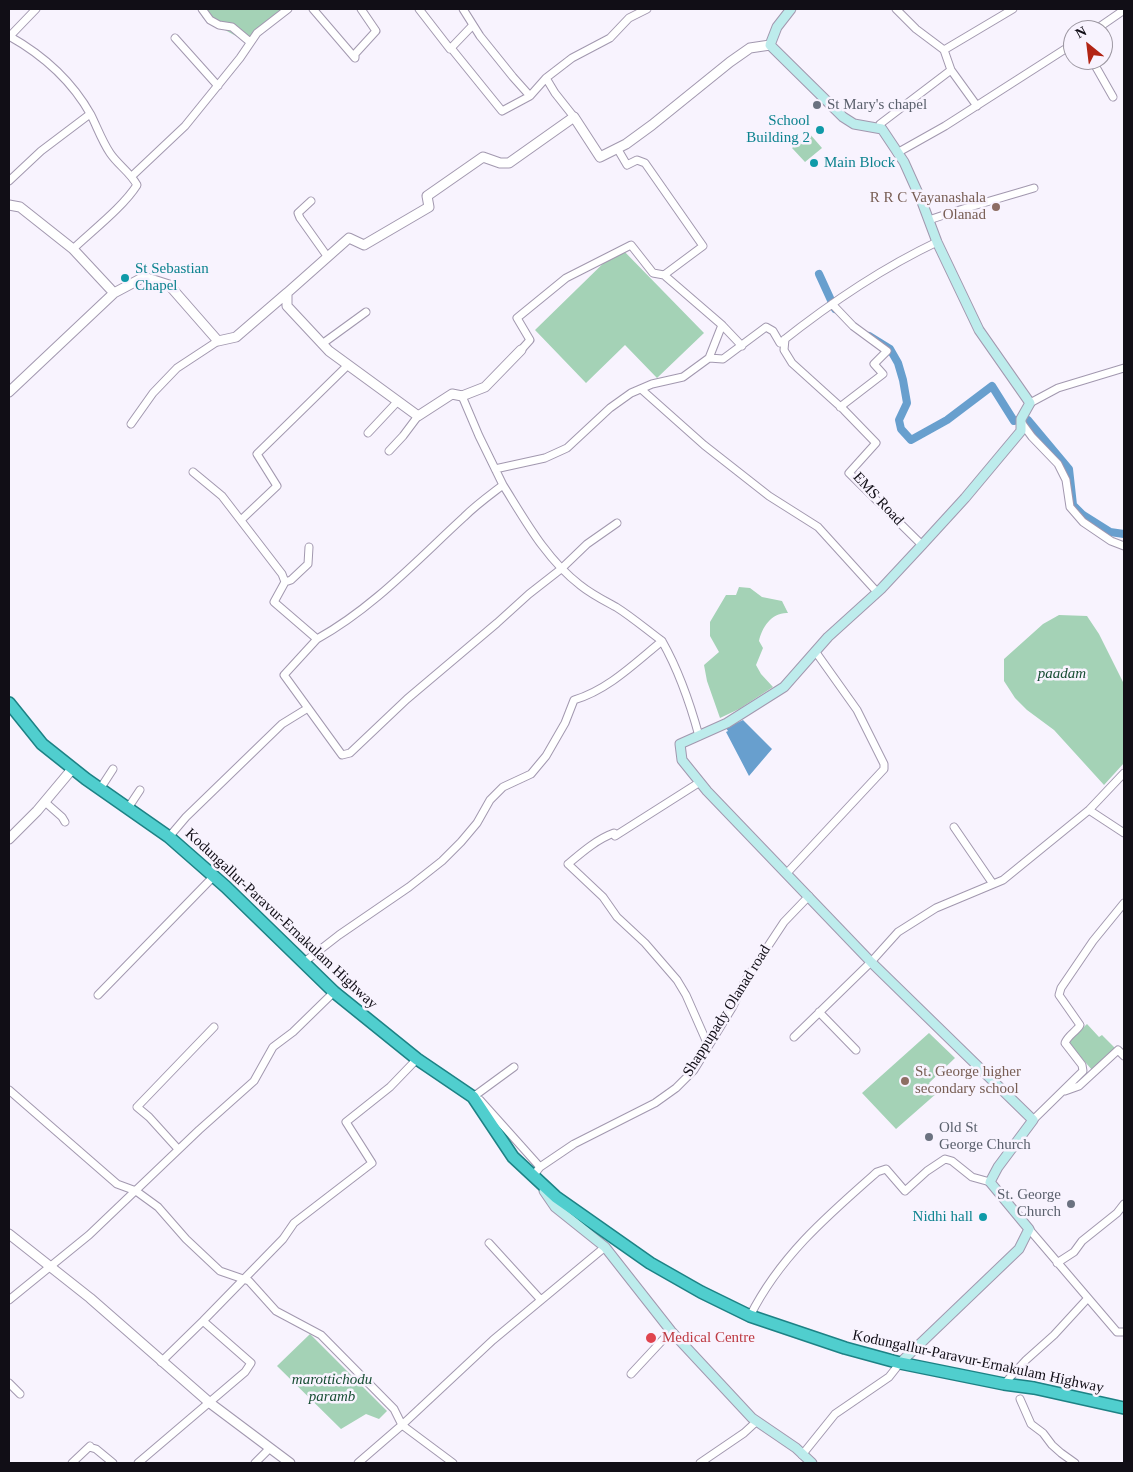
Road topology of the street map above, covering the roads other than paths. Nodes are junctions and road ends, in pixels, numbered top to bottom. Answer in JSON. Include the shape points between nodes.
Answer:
{"nodes":[{"id":1,"x":36,"y":9,"type":"edge"},
{"id":2,"x":202,"y":9,"type":"edge"},
{"id":3,"x":288,"y":9,"type":"edge"},
{"id":4,"x":313,"y":9,"type":"edge"},
{"id":5,"x":361,"y":9,"type":"edge"},
{"id":6,"x":420,"y":9,"type":"edge"},
{"id":7,"x":463,"y":9,"type":"edge"},
{"id":8,"x":647,"y":9,"type":"edge"},
{"id":9,"x":791,"y":9,"type":"edge"},
{"id":10,"x":896,"y":9,"type":"edge"},
{"id":11,"x":1013,"y":9,"type":"edge"},
{"id":12,"x":1124,"y":10,"type":"edge"},
{"id":13,"x":1110,"y":20,"type":"edge"},
{"id":14,"x":473,"y":24,"type":"junction"},
{"id":15,"x":9,"y":36,"type":"edge"},
{"id":16,"x":175,"y":38,"type":"dead end"},
{"id":17,"x":250,"y":42,"type":"junction"},
{"id":18,"x":770,"y":45,"type":"junction"},
{"id":19,"x":451,"y":48,"type":"junction"},
{"id":20,"x":944,"y":50,"type":"junction"},
{"id":21,"x":1063,"y":50,"type":"edge"},
{"id":22,"x":951,"y":70,"type":"junction"},
{"id":23,"x":1098,"y":70,"type":"edge"},
{"id":24,"x":546,"y":78,"type":"junction"},
{"id":25,"x":218,"y":86,"type":"junction"},
{"id":26,"x":530,"y":96,"type":"junction"},
{"id":27,"x":1113,"y":97,"type":"dead end"},
{"id":28,"x":977,"y":106,"type":"junction"},
{"id":29,"x":90,"y":114,"type":"junction"},
{"id":30,"x":574,"y":117,"type":"junction"},
{"id":31,"x":882,"y":128,"type":"junction"},
{"id":32,"x":617,"y":148,"type":"junction"},
{"id":33,"x":896,"y":153,"type":"junction"},
{"id":34,"x":132,"y":176,"type":"junction"},
{"id":35,"x":9,"y":181,"type":"edge"},
{"id":36,"x":1034,"y":188,"type":"dead end"},
{"id":37,"x":311,"y":202,"type":"dead end"},
{"id":38,"x":9,"y":205,"type":"edge"},
{"id":39,"x":929,"y":220,"type":"junction"},
{"id":40,"x":937,"y":242,"type":"junction"},
{"id":41,"x":73,"y":249,"type":"junction"},
{"id":42,"x":327,"y":256,"type":"junction"},
{"id":43,"x":664,"y":275,"type":"junction"},
{"id":44,"x":114,"y":293,"type":"junction"},
{"id":45,"x":287,"y":293,"type":"junction"},
{"id":46,"x":832,"y":304,"type":"junction"},
{"id":47,"x":366,"y":312,"type":"dead end"},
{"id":48,"x":722,"y":325,"type":"junction"},
{"id":49,"x":785,"y":339,"type":"junction"},
{"id":50,"x":218,"y":341,"type":"junction"},
{"id":51,"x":322,"y":344,"type":"junction"},
{"id":52,"x":742,"y":346,"type":"junction"},
{"id":53,"x":521,"y":350,"type":"joint"},
{"id":54,"x":710,"y":358,"type":"junction"},
{"id":55,"x":348,"y":365,"type":"junction"},
{"id":56,"x":1124,"y":368,"type":"edge"},
{"id":57,"x":642,"y":389,"type":"junction"},
{"id":58,"x":9,"y":392,"type":"edge"},
{"id":59,"x":462,"y":396,"type":"junction"},
{"id":60,"x":398,"y":401,"type":"junction"},
{"id":61,"x":1030,"y":403,"type":"junction"},
{"id":62,"x":842,"y":408,"type":"junction"},
{"id":63,"x":418,"y":416,"type":"junction"},
{"id":64,"x":1021,"y":421,"type":"junction"},
{"id":65,"x":131,"y":424,"type":"dead end"},
{"id":66,"x":368,"y":433,"type":"dead end"},
{"id":67,"x":389,"y":451,"type":"dead end"},
{"id":68,"x":495,"y":469,"type":"junction"},
{"id":69,"x":193,"y":472,"type":"dead end"},
{"id":70,"x":503,"y":485,"type":"junction"},
{"id":71,"x":241,"y":520,"type":"junction"},
{"id":72,"x":617,"y":523,"type":"dead end"},
{"id":73,"x":922,"y":545,"type":"junction"},
{"id":74,"x":1124,"y":546,"type":"edge"},
{"id":75,"x":308,"y":547,"type":"dead end"},
{"id":76,"x":561,"y":569,"type":"junction"},
{"id":77,"x":285,"y":582,"type":"junction"},
{"id":78,"x":877,"y":592,"type":"junction"},
{"id":79,"x":317,"y":639,"type":"junction"},
{"id":80,"x":662,"y":641,"type":"junction"},
{"id":81,"x":815,"y":651,"type":"junction"},
{"id":82,"x":9,"y":703,"type":"edge"},
{"id":83,"x":308,"y":708,"type":"junction"},
{"id":84,"x":699,"y":736,"type":"junction"},
{"id":85,"x":73,"y":768,"type":"junction"},
{"id":86,"x":113,"y":769,"type":"dead end"},
{"id":87,"x":1124,"y":773,"type":"edge"},
{"id":88,"x":700,"y":782,"type":"junction"},
{"id":89,"x":100,"y":789,"type":"junction"},
{"id":90,"x":140,"y":790,"type":"dead end"},
{"id":91,"x":45,"y":802,"type":"junction"},
{"id":92,"x":128,"y":808,"type":"junction"},
{"id":93,"x":1088,"y":810,"type":"junction"},
{"id":94,"x":65,"y":822,"type":"dead end"},
{"id":95,"x":954,"y":827,"type":"dead end"},
{"id":96,"x":1124,"y":834,"type":"edge"},
{"id":97,"x":169,"y":836,"type":"junction"},
{"id":98,"x":9,"y":838,"type":"edge"},
{"id":99,"x":787,"y":873,"type":"junction"},
{"id":100,"x":214,"y":876,"type":"junction"},
{"id":101,"x":993,"y":884,"type":"junction"},
{"id":102,"x":809,"y":896,"type":"junction"},
{"id":103,"x":1124,"y":903,"type":"edge"},
{"id":104,"x":871,"y":962,"type":"junction"},
{"id":105,"x":303,"y":963,"type":"junction"},
{"id":106,"x":334,"y":992,"type":"junction"},
{"id":107,"x":98,"y":995,"type":"dead end"},
{"id":108,"x":820,"y":1012,"type":"junction"},
{"id":109,"x":214,"y":1027,"type":"dead end"},
{"id":110,"x":794,"y":1037,"type":"dead end"},
{"id":111,"x":708,"y":1045,"type":"junction"},
{"id":112,"x":856,"y":1050,"type":"dead end"},
{"id":113,"x":1124,"y":1056,"type":"edge"},
{"id":114,"x":417,"y":1059,"type":"junction"},
{"id":115,"x":514,"y":1067,"type":"dead end"},
{"id":116,"x":9,"y":1090,"type":"edge"},
{"id":117,"x":1062,"y":1092,"type":"junction"},
{"id":118,"x":473,"y":1097,"type":"junction"},
{"id":119,"x":1033,"y":1120,"type":"junction"},
{"id":120,"x":178,"y":1149,"type":"junction"},
{"id":121,"x":537,"y":1171,"type":"junction"},
{"id":122,"x":990,"y":1182,"type":"junction"},
{"id":123,"x":136,"y":1192,"type":"junction"},
{"id":124,"x":1124,"y":1204,"type":"edge"},
{"id":125,"x":1029,"y":1229,"type":"junction"},
{"id":126,"x":9,"y":1234,"type":"edge"},
{"id":127,"x":489,"y":1243,"type":"dead end"},
{"id":128,"x":605,"y":1247,"type":"junction"},
{"id":129,"x":1057,"y":1263,"type":"junction"},
{"id":130,"x":50,"y":1267,"type":"junction"},
{"id":131,"x":243,"y":1279,"type":"junction"},
{"id":132,"x":1088,"y":1298,"type":"junction"},
{"id":133,"x":9,"y":1300,"type":"edge"},
{"id":134,"x":541,"y":1300,"type":"junction"},
{"id":135,"x":750,"y":1316,"type":"junction"},
{"id":136,"x":203,"y":1321,"type":"junction"},
{"id":137,"x":671,"y":1331,"type":"junction"},
{"id":138,"x":1121,"y":1332,"type":"edge"},
{"id":139,"x":161,"y":1362,"type":"junction"},
{"id":140,"x":900,"y":1363,"type":"junction"},
{"id":141,"x":631,"y":1374,"type":"dead end"},
{"id":142,"x":9,"y":1384,"type":"edge"},
{"id":143,"x":1004,"y":1384,"type":"junction"},
{"id":144,"x":20,"y":1394,"type":"dead end"},
{"id":145,"x":1020,"y":1399,"type":"dead end"},
{"id":146,"x":210,"y":1403,"type":"junction"},
{"id":147,"x":1124,"y":1408,"type":"edge"},
{"id":148,"x":757,"y":1421,"type":"junction"},
{"id":149,"x":402,"y":1425,"type":"junction"},
{"id":150,"x":270,"y":1448,"type":"junction"},
{"id":151,"x":802,"y":1455,"type":"junction"},
{"id":152,"x":72,"y":1463,"type":"edge"},
{"id":153,"x":112,"y":1463,"type":"edge"},
{"id":154,"x":138,"y":1463,"type":"edge"},
{"id":155,"x":255,"y":1463,"type":"edge"},
{"id":156,"x":290,"y":1463,"type":"edge"},
{"id":157,"x":358,"y":1463,"type":"edge"},
{"id":158,"x":453,"y":1463,"type":"edge"},
{"id":159,"x":700,"y":1463,"type":"edge"},
{"id":160,"x":812,"y":1463,"type":"edge"},
{"id":161,"x":1075,"y":1463,"type":"edge"}],
"edges":[{"from":1,"to":15,"type":"street"},
{"from":2,"to":17,"type":"street","via":[[210,20],[232,27]]},
{"from":3,"to":17,"type":"street"},
{"from":4,"to":5,"type":"street","via":[[355,58],[376,31]]},
{"from":6,"to":19,"type":"street"},
{"from":7,"to":14,"type":"street"},
{"from":8,"to":24,"type":"street","via":[[629,18],[610,38],[572,58]]},
{"from":9,"to":18,"type":"main road","via":[[776,27]]},
{"from":10,"to":20,"type":"street"},
{"from":11,"to":20,"type":"street"},
{"from":12,"to":13,"type":"street"},
{"from":14,"to":19,"type":"street"},
{"from":14,"to":26,"type":"street"},
{"from":15,"to":29,"type":"street","via":[[60,73]]},
{"from":16,"to":25,"type":"street"},
{"from":17,"to":25,"type":"street"},
{"from":18,"to":31,"type":"main road","via":[[843,117],[854,124]]},
{"from":18,"to":32,"type":"street","via":[[750,48],[652,125]]},
{"from":19,"to":26,"type":"street","via":[[502,111]]},
{"from":20,"to":22,"type":"street"},
{"from":21,"to":28,"type":"street"},
{"from":22,"to":28,"type":"street"},
{"from":22,"to":31,"type":"street","via":[[880,124]]},
{"from":23,"to":27,"type":"street"},
{"from":24,"to":26,"type":"street"},
{"from":24,"to":30,"type":"street"},
{"from":25,"to":34,"type":"street","via":[[185,126]]},
{"from":28,"to":33,"type":"street"},
{"from":29,"to":34,"type":"street","via":[[110,152]]},
{"from":29,"to":35,"type":"street","via":[[41,151]]},
{"from":30,"to":32,"type":"street","via":[[600,157]]},
{"from":30,"to":42,"type":"street","via":[[509,163],[483,157],[427,196],[429,208],[364,245],[349,238]]},
{"from":31,"to":33,"type":"main road"},
{"from":32,"to":43,"type":"street","via":[[627,165],[637,160],[645,163],[703,246]]},
{"from":33,"to":39,"type":"main road","via":[[904,162]]},
{"from":34,"to":41,"type":"street","via":[[137,185],[132,192]]},
{"from":36,"to":39,"type":"street"},
{"from":37,"to":42,"type":"street","via":[[298,213]]},
{"from":38,"to":41,"type":"street","via":[[20,207]]},
{"from":39,"to":40,"type":"main road"},
{"from":40,"to":46,"type":"street","via":[[908,256]]},
{"from":40,"to":61,"type":"main road","via":[[979,330]]},
{"from":41,"to":44,"type":"street"},
{"from":42,"to":45,"type":"street"},
{"from":43,"to":48,"type":"street"},
{"from":43,"to":53,"type":"street","via":[[653,273],[631,245],[572,276],[517,318],[530,340]]},
{"from":44,"to":50,"type":"street","via":[[144,277],[169,285]]},
{"from":44,"to":58,"type":"street"},
{"from":45,"to":50,"type":"street","via":[[236,337]]},
{"from":45,"to":51,"type":"street","via":[[287,306]]},
{"from":46,"to":49,"type":"street"},
{"from":46,"to":62,"type":"street","via":[[853,326],[887,351],[874,364],[883,374]]},
{"from":47,"to":51,"type":"street"},
{"from":48,"to":52,"type":"street"},
{"from":48,"to":54,"type":"street"},
{"from":49,"to":52,"type":"street","via":[[780,343],[773,331],[766,328]]},
{"from":49,"to":62,"type":"street","via":[[784,350],[792,362]]},
{"from":50,"to":65,"type":"street","via":[[177,368]]},
{"from":51,"to":55,"type":"street"},
{"from":52,"to":54,"type":"street","via":[[723,359]]},
{"from":53,"to":59,"type":"street","via":[[485,387]]},
{"from":54,"to":57,"type":"street","via":[[683,377]]},
{"from":55,"to":60,"type":"street"},
{"from":55,"to":71,"type":"street","via":[[257,454],[277,486]]},
{"from":56,"to":61,"type":"street","via":[[1058,388]]},
{"from":57,"to":68,"type":"street","via":[[610,408],[567,448],[545,458]]},
{"from":57,"to":78,"type":"street","via":[[704,445],[769,496],[818,527]]},
{"from":59,"to":63,"type":"street","via":[[452,394]]},
{"from":59,"to":68,"type":"street"},
{"from":60,"to":63,"type":"street"},
{"from":60,"to":66,"type":"street"},
{"from":61,"to":64,"type":"main road"},
{"from":62,"to":73,"type":"street","name":"EMS Road","via":[[876,443],[849,473]]},
{"from":63,"to":67,"type":"street"},
{"from":64,"to":73,"type":"main road","via":[[1022,431]]},
{"from":64,"to":74,"type":"street","via":[[1058,464],[1066,480],[1070,507],[1083,522],[1111,542]]},
{"from":68,"to":70,"type":"street"},
{"from":69,"to":71,"type":"street","via":[[222,496]]},
{"from":70,"to":76,"type":"street"},
{"from":70,"to":79,"type":"street","via":[[380,595]]},
{"from":71,"to":77,"type":"street"},
{"from":72,"to":76,"type":"street","via":[[587,544]]},
{"from":73,"to":78,"type":"main road"},
{"from":75,"to":77,"type":"street","via":[[308,564]]},
{"from":76,"to":80,"type":"street","via":[[580,586]]},
{"from":76,"to":83,"type":"street","via":[[406,699],[350,753],[342,755]]},
{"from":77,"to":79,"type":"street","via":[[274,602]]},
{"from":78,"to":81,"type":"main road"},
{"from":79,"to":83,"type":"street","via":[[284,675]]},
{"from":80,"to":84,"type":"street","via":[[680,677]]},
{"from":80,"to":105,"type":"street","via":[[613,680],[574,700],[546,756],[531,774],[503,787],[490,800],[477,823],[442,861]]},
{"from":81,"to":84,"type":"main road","via":[[784,687],[727,723]]},
{"from":81,"to":99,"type":"street","via":[[857,710],[884,769]]},
{"from":82,"to":85,"type":"highway","name":"Kodungallur-Paravur-Ernakulam Highway","via":[[42,744]]},
{"from":83,"to":97,"type":"street","via":[[282,724]]},
{"from":84,"to":88,"type":"main road","via":[[680,744],[682,760]]},
{"from":85,"to":89,"type":"highway","name":"Kodungallur-Paravur-Ernakulam Highway"},
{"from":85,"to":91,"type":"street"},
{"from":86,"to":89,"type":"street"},
{"from":87,"to":93,"type":"street"},
{"from":88,"to":99,"type":"main road"},
{"from":88,"to":111,"type":"street","via":[[615,836],[614,833],[592,845],[568,864],[603,897],[617,917],[677,980]]},
{"from":89,"to":92,"type":"highway","name":"Kodungallur-Paravur-Ernakulam Highway"},
{"from":90,"to":92,"type":"street"},
{"from":91,"to":94,"type":"street"},
{"from":91,"to":98,"type":"street"},
{"from":92,"to":97,"type":"highway","name":"Kodungallur-Paravur-Ernakulam Highway"},
{"from":93,"to":96,"type":"street"},
{"from":93,"to":101,"type":"street","via":[[1022,866]]},
{"from":95,"to":101,"type":"street"},
{"from":97,"to":100,"type":"highway","name":"Kodungallur-Paravur-Ernakulam Highway"},
{"from":99,"to":102,"type":"main road"},
{"from":100,"to":105,"type":"highway","name":"Kodungallur-Paravur-Ernakulam Highway"},
{"from":100,"to":107,"type":"street"},
{"from":101,"to":104,"type":"street","via":[[936,908],[898,932]]},
{"from":102,"to":104,"type":"main road"},
{"from":102,"to":111,"type":"street","name":"Shappupady Olanad road","via":[[784,922]]},
{"from":103,"to":117,"type":"street","via":[[1061,988],[1059,995],[1080,1025],[1065,1043],[1083,1071]]},
{"from":104,"to":108,"type":"street"},
{"from":104,"to":119,"type":"main road"},
{"from":105,"to":106,"type":"highway","name":"Kodungallur-Paravur-Ernakulam Highway"},
{"from":106,"to":114,"type":"highway","name":"Kodungallur-Paravur-Ernakulam Highway"},
{"from":106,"to":120,"type":"street","via":[[273,1047],[254,1082]]},
{"from":108,"to":110,"type":"street"},
{"from":108,"to":112,"type":"street"},
{"from":109,"to":120,"type":"street","via":[[137,1107]]},
{"from":111,"to":121,"type":"street","name":"Shappupady Olanad road","via":[[694,1070],[656,1104],[574,1144]]},
{"from":113,"to":117,"type":"street","via":[[1118,1050],[1079,1086]]},
{"from":114,"to":118,"type":"highway","name":"Kodungallur-Paravur-Ernakulam Highway"},
{"from":114,"to":131,"type":"street","via":[[390,1087],[346,1122],[372,1163],[294,1223],[283,1239]]},
{"from":115,"to":118,"type":"street"},
{"from":116,"to":123,"type":"street","via":[[118,1184]]},
{"from":117,"to":119,"type":"street"},
{"from":118,"to":121,"type":"highway","name":"Kodungallur-Paravur-Ernakulam Highway","via":[[513,1157]]},
{"from":119,"to":122,"type":"main road"},
{"from":120,"to":123,"type":"street"},
{"from":121,"to":128,"type":"main road","via":[[556,1207]]},
{"from":121,"to":135,"type":"highway","name":"Kodungallur-Paravur-Ernakulam Highway","via":[[556,1197],[650,1263]]},
{"from":122,"to":125,"type":"main road"},
{"from":122,"to":135,"type":"street","via":[[972,1177],[945,1159],[905,1191],[886,1169],[877,1172],[805,1239],[766,1286]]},
{"from":123,"to":130,"type":"street"},
{"from":123,"to":131,"type":"street","via":[[158,1207],[220,1271]]},
{"from":124,"to":129,"type":"street","via":[[1074,1252]]},
{"from":125,"to":129,"type":"street"},
{"from":125,"to":140,"type":"main road","via":[[1019,1249]]},
{"from":126,"to":130,"type":"street"},
{"from":127,"to":134,"type":"street"},
{"from":128,"to":134,"type":"street"},
{"from":128,"to":137,"type":"main road"},
{"from":129,"to":132,"type":"street"},
{"from":130,"to":133,"type":"street"},
{"from":130,"to":139,"type":"street"},
{"from":131,"to":136,"type":"street"},
{"from":131,"to":149,"type":"street","via":[[249,1281],[276,1311],[321,1335],[394,1409]]},
{"from":132,"to":138,"type":"street"},
{"from":132,"to":143,"type":"street"},
{"from":134,"to":149,"type":"street"},
{"from":135,"to":140,"type":"highway","name":"Kodungallur-Paravur-Ernakulam Highway"},
{"from":136,"to":139,"type":"street"},
{"from":136,"to":146,"type":"street","via":[[250,1363],[245,1372]]},
{"from":137,"to":141,"type":"street"},
{"from":137,"to":148,"type":"main road"},
{"from":139,"to":146,"type":"street"},
{"from":140,"to":143,"type":"highway","name":"Kodungallur-Paravur-Ernakulam Highway"},
{"from":140,"to":151,"type":"street","via":[[889,1377],[835,1414]]},
{"from":142,"to":144,"type":"street"},
{"from":143,"to":147,"type":"highway","name":"Kodungallur-Paravur-Ernakulam Highway"},
{"from":145,"to":161,"type":"street","via":[[1031,1424],[1061,1454]]},
{"from":146,"to":150,"type":"street"},
{"from":146,"to":154,"type":"street"},
{"from":148,"to":151,"type":"main road"},
{"from":148,"to":159,"type":"street"},
{"from":149,"to":157,"type":"street"},
{"from":149,"to":158,"type":"street"},
{"from":150,"to":155,"type":"street"},
{"from":150,"to":156,"type":"street"},
{"from":151,"to":160,"type":"main road"},
{"from":152,"to":153,"type":"street","via":[[89,1446],[96,1448]]}]}
